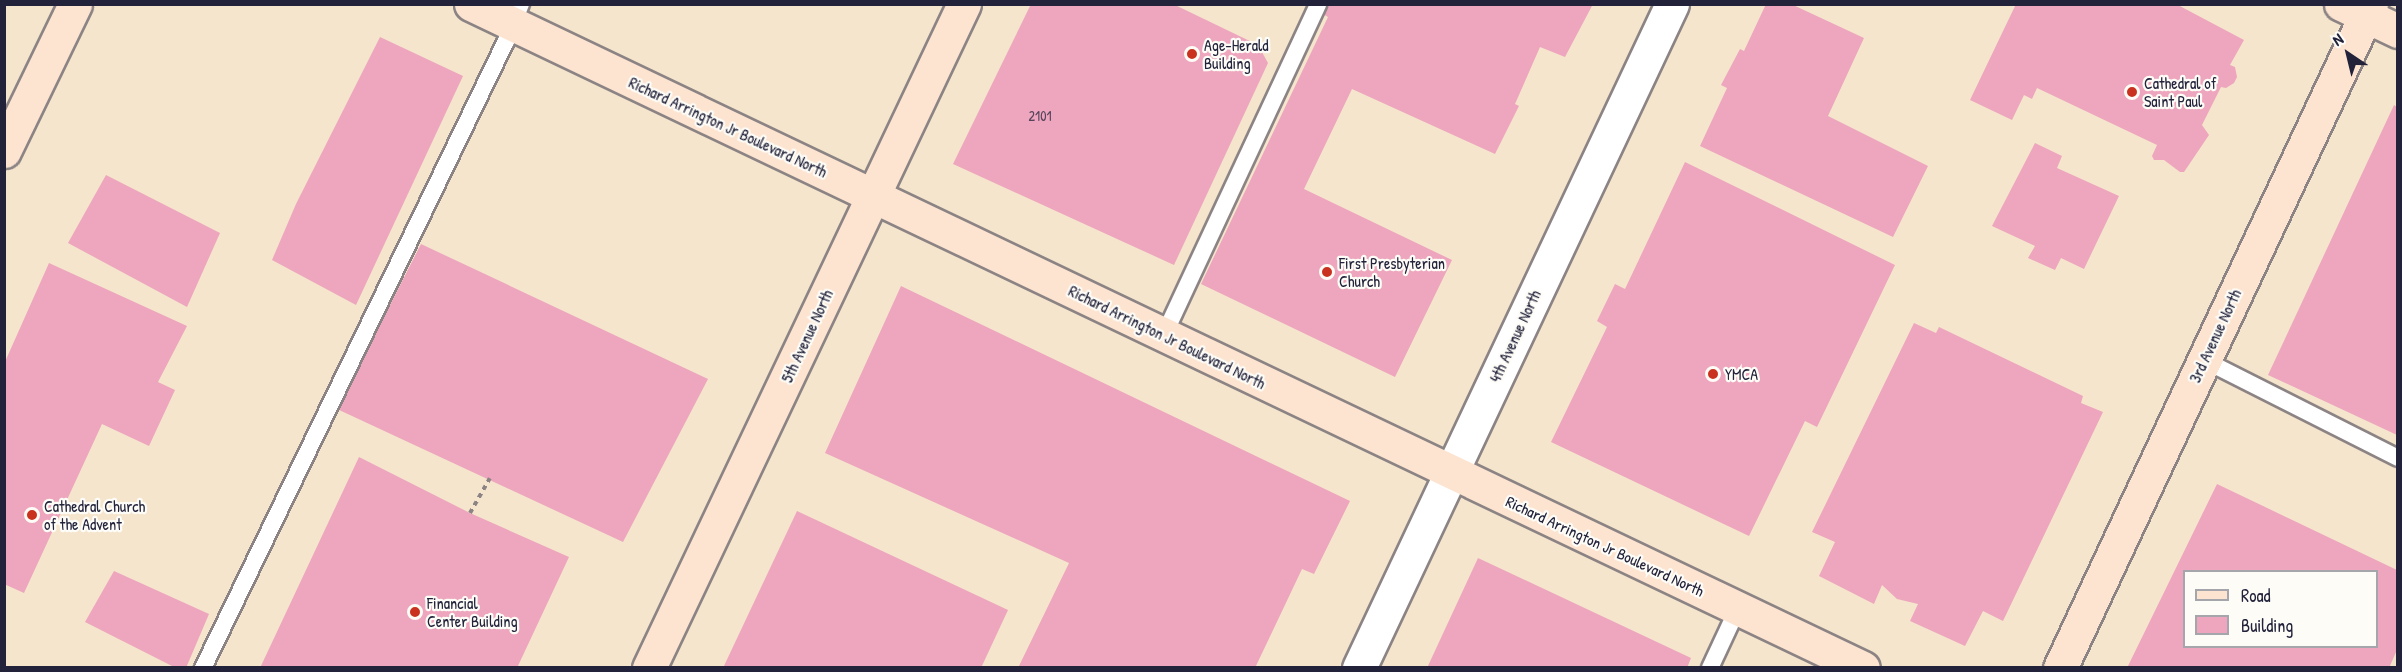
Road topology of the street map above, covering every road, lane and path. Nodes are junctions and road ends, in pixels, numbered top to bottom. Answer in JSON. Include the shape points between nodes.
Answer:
{"nodes":[{"id":1,"x":75,"y":4,"type":"edge"},
{"id":2,"x":471,"y":4,"type":"edge"},
{"id":3,"x":964,"y":4,"type":"edge"},
{"id":4,"x":1318,"y":4,"type":"edge"},
{"id":5,"x":1672,"y":4,"type":"edge"},
{"id":6,"x":2359,"y":8,"type":"edge"},
{"id":7,"x":517,"y":14,"type":"edge"},
{"id":8,"x":2397,"y":31,"type":"edge"},
{"id":9,"x":4,"y":151,"type":"edge"},
{"id":10,"x":873,"y":196,"type":"junction"},
{"id":11,"x":1164,"y":335,"type":"junction"},
{"id":12,"x":2205,"y":360,"type":"junction"},
{"id":13,"x":2397,"y":458,"type":"edge"},
{"id":14,"x":1451,"y":473,"type":"junction"},
{"id":15,"x":490,"y":478,"type":"dead end"},
{"id":16,"x":470,"y":513,"type":"dead end"},
{"id":17,"x":1738,"y":608,"type":"junction"},
{"id":18,"x":203,"y":668,"type":"edge"},
{"id":19,"x":649,"y":668,"type":"edge"},
{"id":20,"x":1359,"y":668,"type":"edge"},
{"id":21,"x":1710,"y":668,"type":"edge"},
{"id":22,"x":1863,"y":668,"type":"edge"},
{"id":23,"x":2060,"y":668,"type":"edge"}],
"edges":[{"from":1,"to":9,"type":"main road"},
{"from":2,"to":7,"type":"main road","name":"Richard Arrington Jr Boulevard North"},
{"from":3,"to":10,"type":"main road","name":"5th Avenue North"},
{"from":4,"to":11,"type":"lane"},
{"from":5,"to":14,"type":"street","name":"4th Avenue North"},
{"from":6,"to":8,"type":"main road"},
{"from":6,"to":12,"type":"main road","name":"3rd Avenue North"},
{"from":7,"to":10,"type":"main road","name":"Richard Arrington Jr Boulevard North"},
{"from":7,"to":18,"type":"lane"},
{"from":10,"to":11,"type":"main road","name":"Richard Arrington Jr Boulevard North"},
{"from":10,"to":19,"type":"main road","name":"5th Avenue North"},
{"from":11,"to":14,"type":"main road","name":"Richard Arrington Jr Boulevard North"},
{"from":12,"to":13,"type":"lane"},
{"from":12,"to":23,"type":"main road","name":"3rd Avenue North"},
{"from":14,"to":17,"type":"main road","name":"Richard Arrington Jr Boulevard North"},
{"from":14,"to":20,"type":"street","name":"4th Avenue North"},
{"from":15,"to":16,"type":"path"},
{"from":17,"to":21,"type":"lane"},
{"from":17,"to":22,"type":"main road","name":"Richard Arrington Jr Boulevard North"}]}
